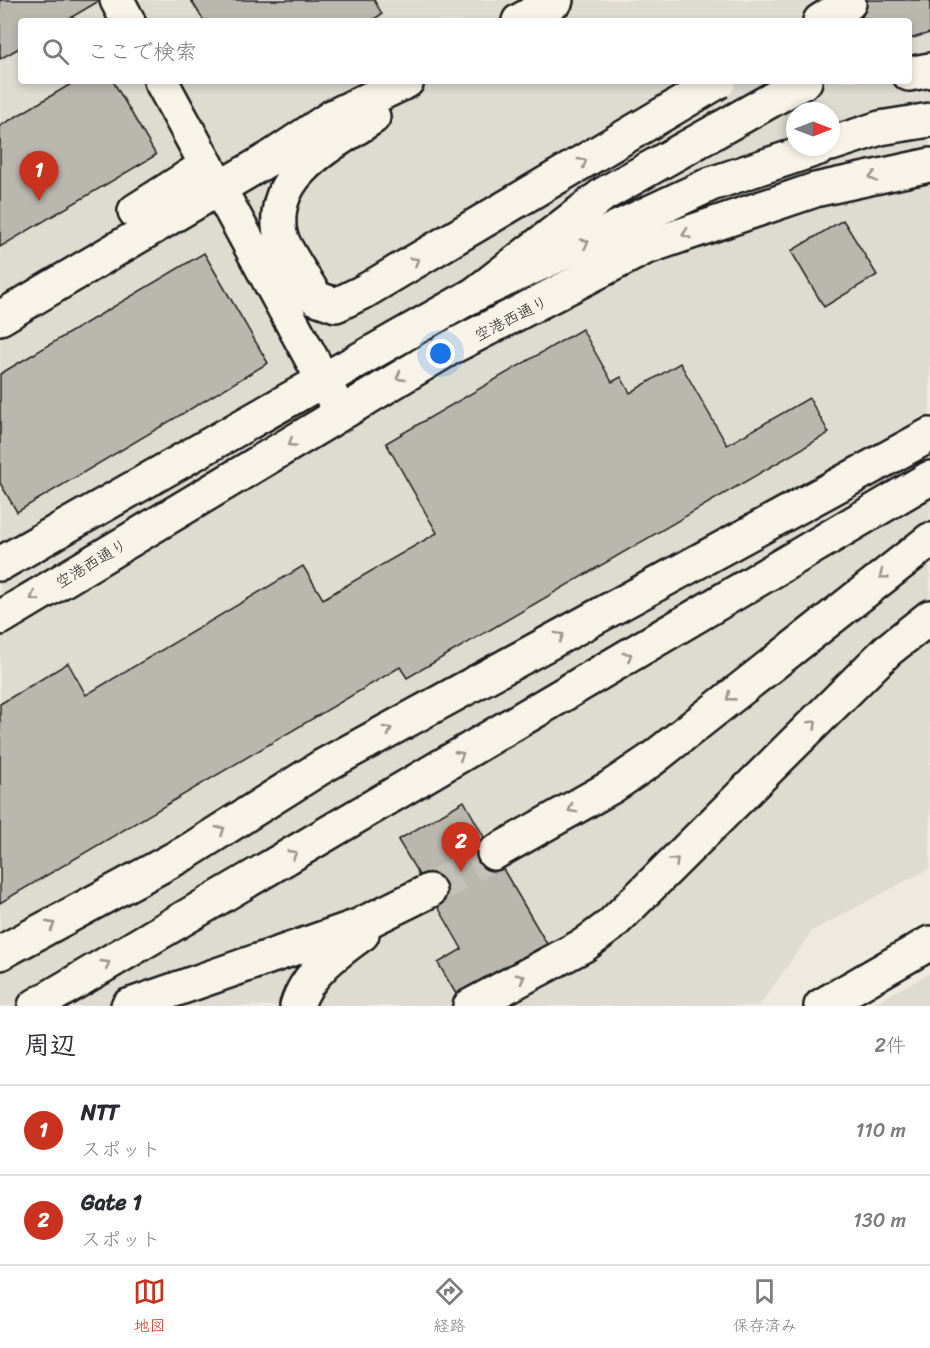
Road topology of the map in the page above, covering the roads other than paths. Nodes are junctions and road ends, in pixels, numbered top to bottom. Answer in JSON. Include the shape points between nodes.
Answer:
{"nodes":[{"id":1,"x":117,"y":0,"type":"edge"},
{"id":2,"x":556,"y":0,"type":"edge"},
{"id":3,"x":803,"y":0,"type":"edge"},
{"id":4,"x":849,"y":3,"type":"dead end"},
{"id":5,"x":126,"y":18,"type":"edge"},
{"id":6,"x":524,"y":18,"type":"edge"},
{"id":7,"x":816,"y":18,"type":"edge"},
{"id":8,"x":823,"y":18,"type":"edge"},
{"id":9,"x":930,"y":70,"type":"edge"},
{"id":10,"x":912,"y":73,"type":"edge"},
{"id":11,"x":163,"y":84,"type":"edge"},
{"id":12,"x":401,"y":84,"type":"edge"},
{"id":13,"x":419,"y":84,"type":"edge"},
{"id":14,"x":714,"y":84,"type":"edge"},
{"id":15,"x":801,"y":84,"type":"edge"},
{"id":16,"x":930,"y":120,"type":"edge"},
{"id":17,"x":840,"y":141,"type":"edge"},
{"id":18,"x":795,"y":156,"type":"edge"},
{"id":19,"x":930,"y":165,"type":"edge"},
{"id":20,"x":213,"y":176,"type":"junction"},
{"id":21,"x":0,"y":293,"type":"edge"},
{"id":22,"x":475,"y":294,"type":"junction"},
{"id":23,"x":0,"y":318,"type":"edge"},
{"id":24,"x":324,"y":381,"type":"junction"},
{"id":25,"x":341,"y":412,"type":"junction"},
{"id":26,"x":930,"y":435,"type":"edge"},
{"id":27,"x":930,"y":478,"type":"edge"},
{"id":28,"x":930,"y":540,"type":"edge"},
{"id":29,"x":0,"y":564,"type":"edge"},
{"id":30,"x":930,"y":617,"type":"edge"},
{"id":31,"x":0,"y":618,"type":"edge"},
{"id":32,"x":494,"y":853,"type":"tunnel mouth"},
{"id":33,"x":429,"y":891,"type":"tunnel mouth"},
{"id":34,"x":398,"y":909,"type":"junction"},
{"id":35,"x":930,"y":943,"type":"edge"},
{"id":36,"x":0,"y":953,"type":"edge"},
{"id":37,"x":37,"y":1005,"type":"edge"},
{"id":38,"x":128,"y":1006,"type":"edge"},
{"id":39,"x":297,"y":1006,"type":"edge"},
{"id":40,"x":470,"y":1006,"type":"edge"},
{"id":41,"x":822,"y":1006,"type":"edge"}],
"edges":[{"from":1,"to":5,"type":"main road"},
{"from":2,"to":6,"type":"main road"},
{"from":3,"to":7,"type":"main road"},
{"from":4,"to":8,"type":"main road"},
{"from":9,"to":10,"type":"main road"},
{"from":11,"to":20,"type":"main road"},
{"from":12,"to":20,"type":"main road","via":[[332,117],[272,157]]},
{"from":13,"to":14,"type":"main road","one_way":true,"bridge":true,"via":[[298,170],[280,200],[280,236],[316,298],[336,305],[365,291]]},
{"from":15,"to":22,"type":"main road","via":[[604,194]]},
{"from":16,"to":17,"type":"main road","via":[[880,128]]},
{"from":22,"to":18,"type":"main road","one_way":true,"via":[[711,184]]},
{"from":19,"to":25,"type":"main road","name":"空港西通り","one_way":true,"via":[[815,190],[644,248],[450,348]]},
{"from":20,"to":21,"type":"main road"},
{"from":20,"to":23,"type":"main road"},
{"from":20,"to":24,"type":"main road"},
{"from":22,"to":24,"type":"main road"},
{"from":24,"to":25,"type":"main road"},
{"from":24,"to":29,"type":"main road"},
{"from":25,"to":31,"type":"main road","name":"空港西通り","one_way":true},
{"from":36,"to":26,"type":"main road","one_way":true,"via":[[187,852],[333,760]]},
{"from":37,"to":27,"type":"main road","one_way":true},
{"from":28,"to":32,"type":"main road","one_way":true,"via":[[651,760]]},
{"from":40,"to":30,"type":"main road","one_way":true,"via":[[584,945],[611,925],[888,650]]},
{"from":33,"to":34,"type":"main road"},
{"from":34,"to":38,"type":"main road"},
{"from":34,"to":39,"type":"main road","via":[[330,958],[310,979]]},
{"from":35,"to":41,"type":"main road"}]}
